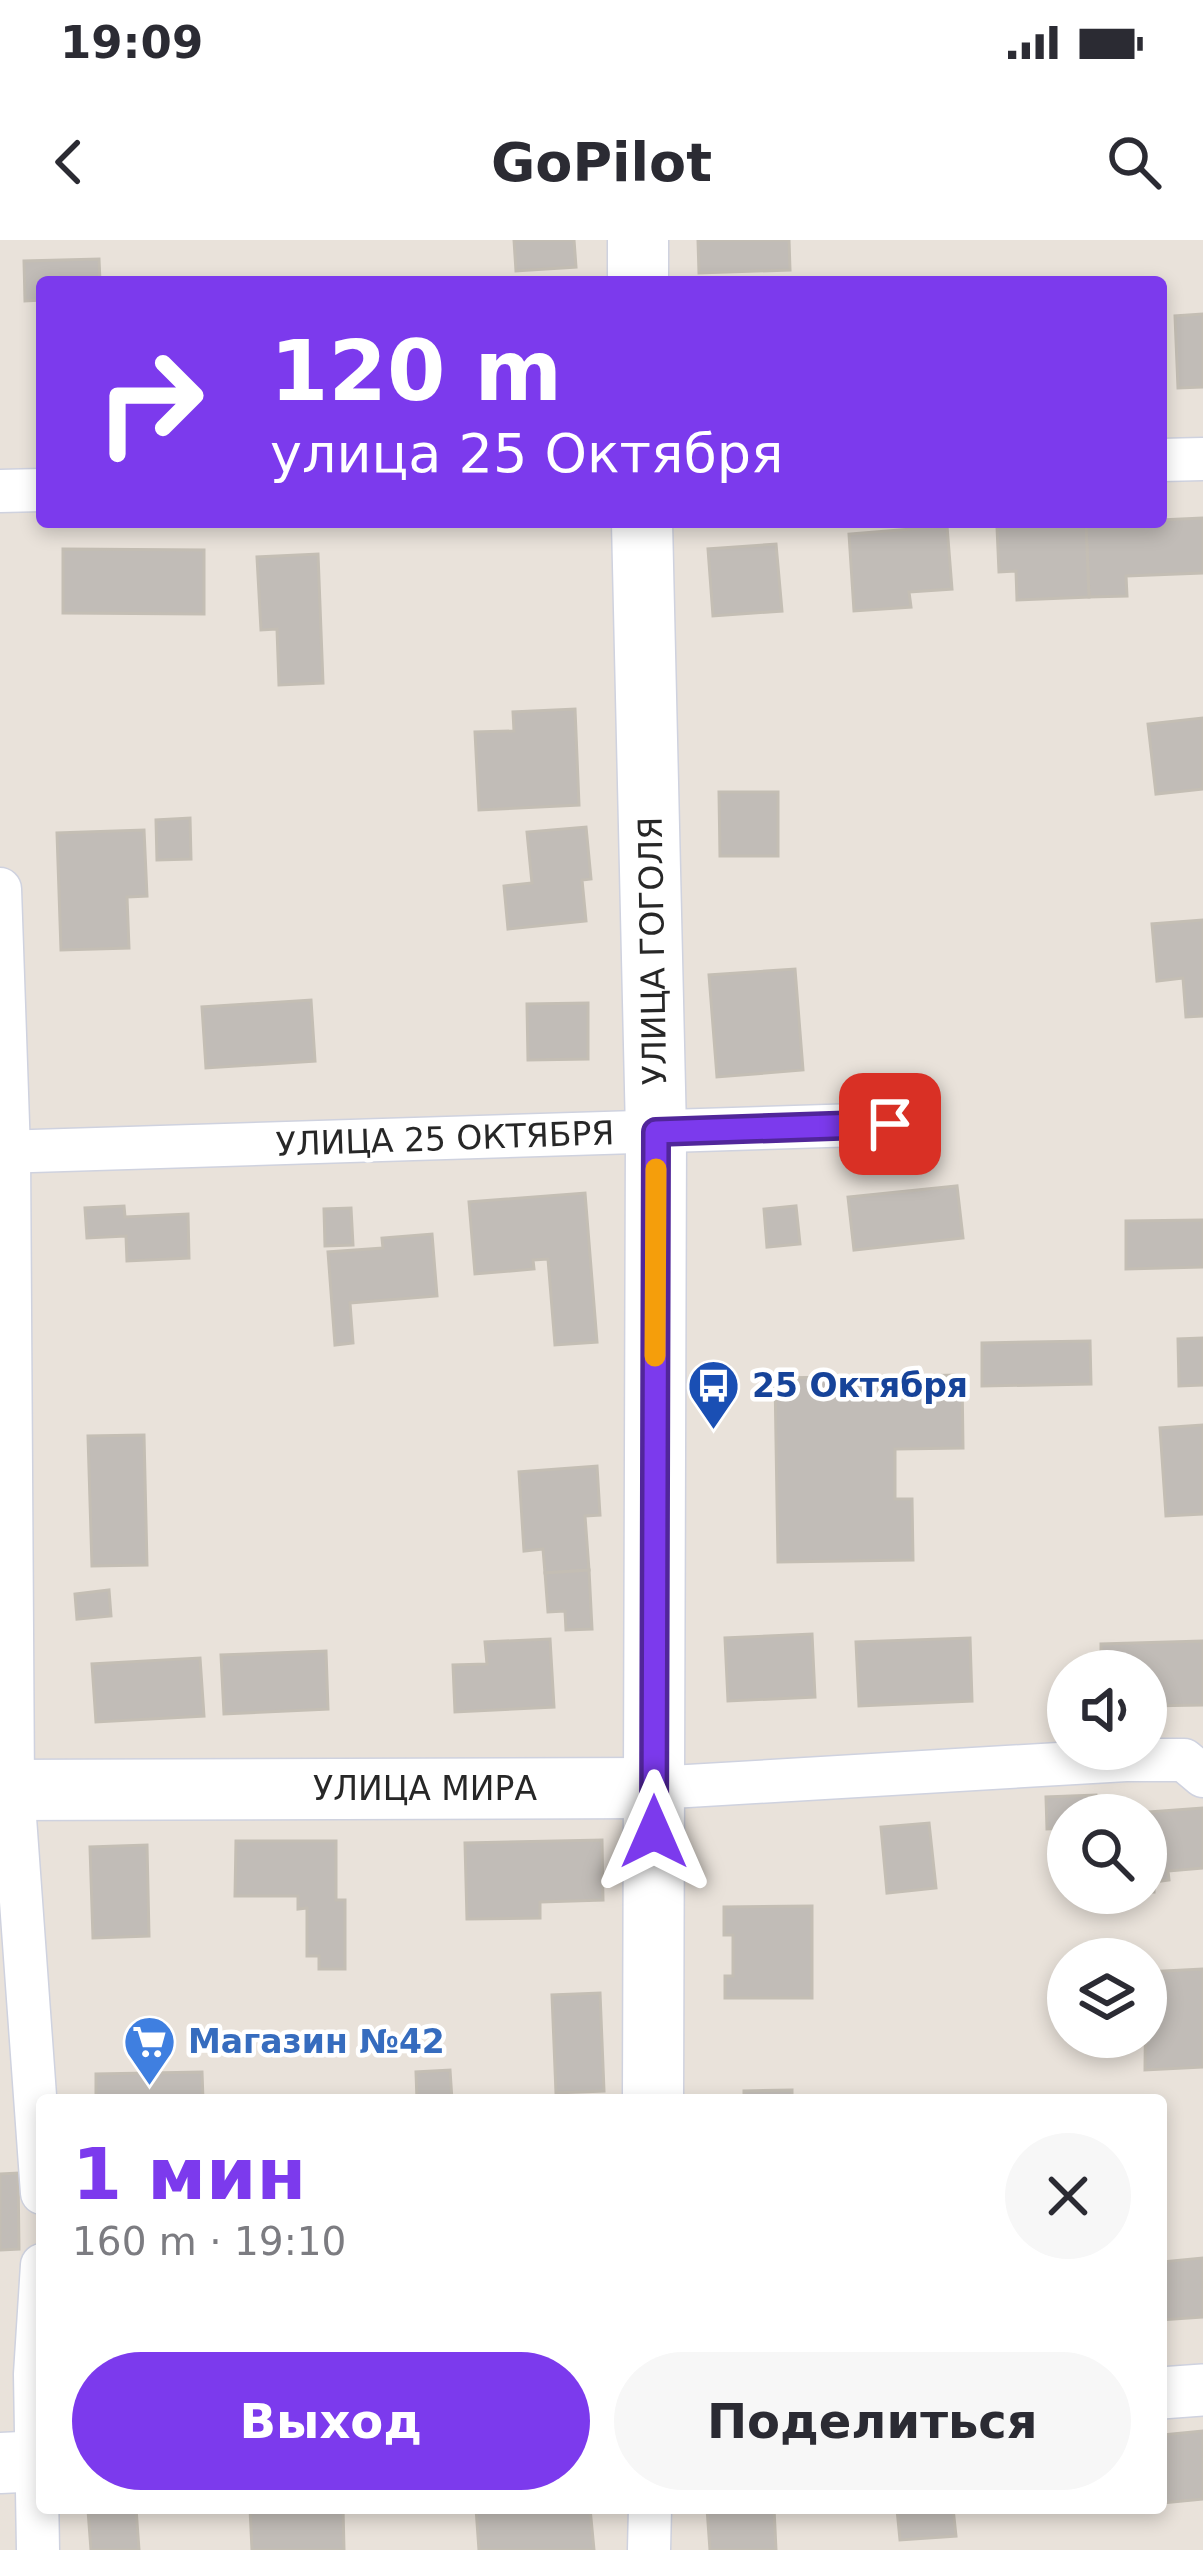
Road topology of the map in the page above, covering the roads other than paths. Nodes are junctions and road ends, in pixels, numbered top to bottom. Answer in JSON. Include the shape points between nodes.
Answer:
{"nodes":[{"id":1,"x":638,"y":240,"type":"edge"},
{"id":2,"x":638,"y":276,"type":"edge"},
{"id":3,"x":1203,"y":459,"type":"edge"},
{"id":4,"x":1167,"y":460,"type":"edge"},
{"id":5,"x":0,"y":490,"type":"edge"},
{"id":6,"x":36,"y":490,"type":"edge"},
{"id":7,"x":642,"y":528,"type":"edge"},
{"id":8,"x":0,"y":889,"type":"edge"},
{"id":9,"x":890,"y":1124,"type":"dead end"},
{"id":10,"x":656,"y":1132,"type":"junction"},
{"id":11,"x":4,"y":1152,"type":"edge"},
{"id":12,"x":1203,"y":1776,"type":"edge"},
{"id":13,"x":654,"y":1788,"type":"junction"},
{"id":14,"x":7,"y":1790,"type":"edge"},
{"id":15,"x":653,"y":2094,"type":"edge"},
{"id":16,"x":36,"y":2124,"type":"edge"},
{"id":17,"x":36,"y":2358,"type":"edge"},
{"id":18,"x":1203,"y":2390,"type":"edge"},
{"id":19,"x":1167,"y":2393,"type":"edge"},
{"id":20,"x":27,"y":2462,"type":"edge"},
{"id":21,"x":650,"y":2514,"type":"edge"},
{"id":22,"x":38,"y":2550,"type":"edge"},
{"id":23,"x":650,"y":2550,"type":"edge"}],
"edges":[{"from":1,"to":2,"type":"main road"},
{"from":3,"to":4,"type":"street"},
{"from":5,"to":6,"type":"street"},
{"from":7,"to":10,"type":"main road","name":"УЛИЦА ГОГОЛЯ"},
{"from":8,"to":11,"type":"street"},
{"from":9,"to":10,"type":"street","name":"УЛИЦА 25 ОКТЯБРЯ"},
{"from":10,"to":11,"type":"street","name":"УЛИЦА 25 ОКТЯБРЯ"},
{"from":10,"to":13,"type":"main road","name":"УЛИЦА ГОГОЛЯ"},
{"from":11,"to":14,"type":"street"},
{"from":12,"to":13,"type":"street","name":"УЛИЦА МИРА","via":[[1184,1760],[1126,1760]]},
{"from":13,"to":14,"type":"main road","name":"УЛИЦА МИРА"},
{"from":13,"to":15,"type":"main road","name":"УЛИЦА ГОГОЛЯ"},
{"from":14,"to":16,"type":"street"},
{"from":17,"to":20,"type":"street"},
{"from":18,"to":19,"type":"street"},
{"from":20,"to":22,"type":"street"},
{"from":21,"to":23,"type":"street"}]}
